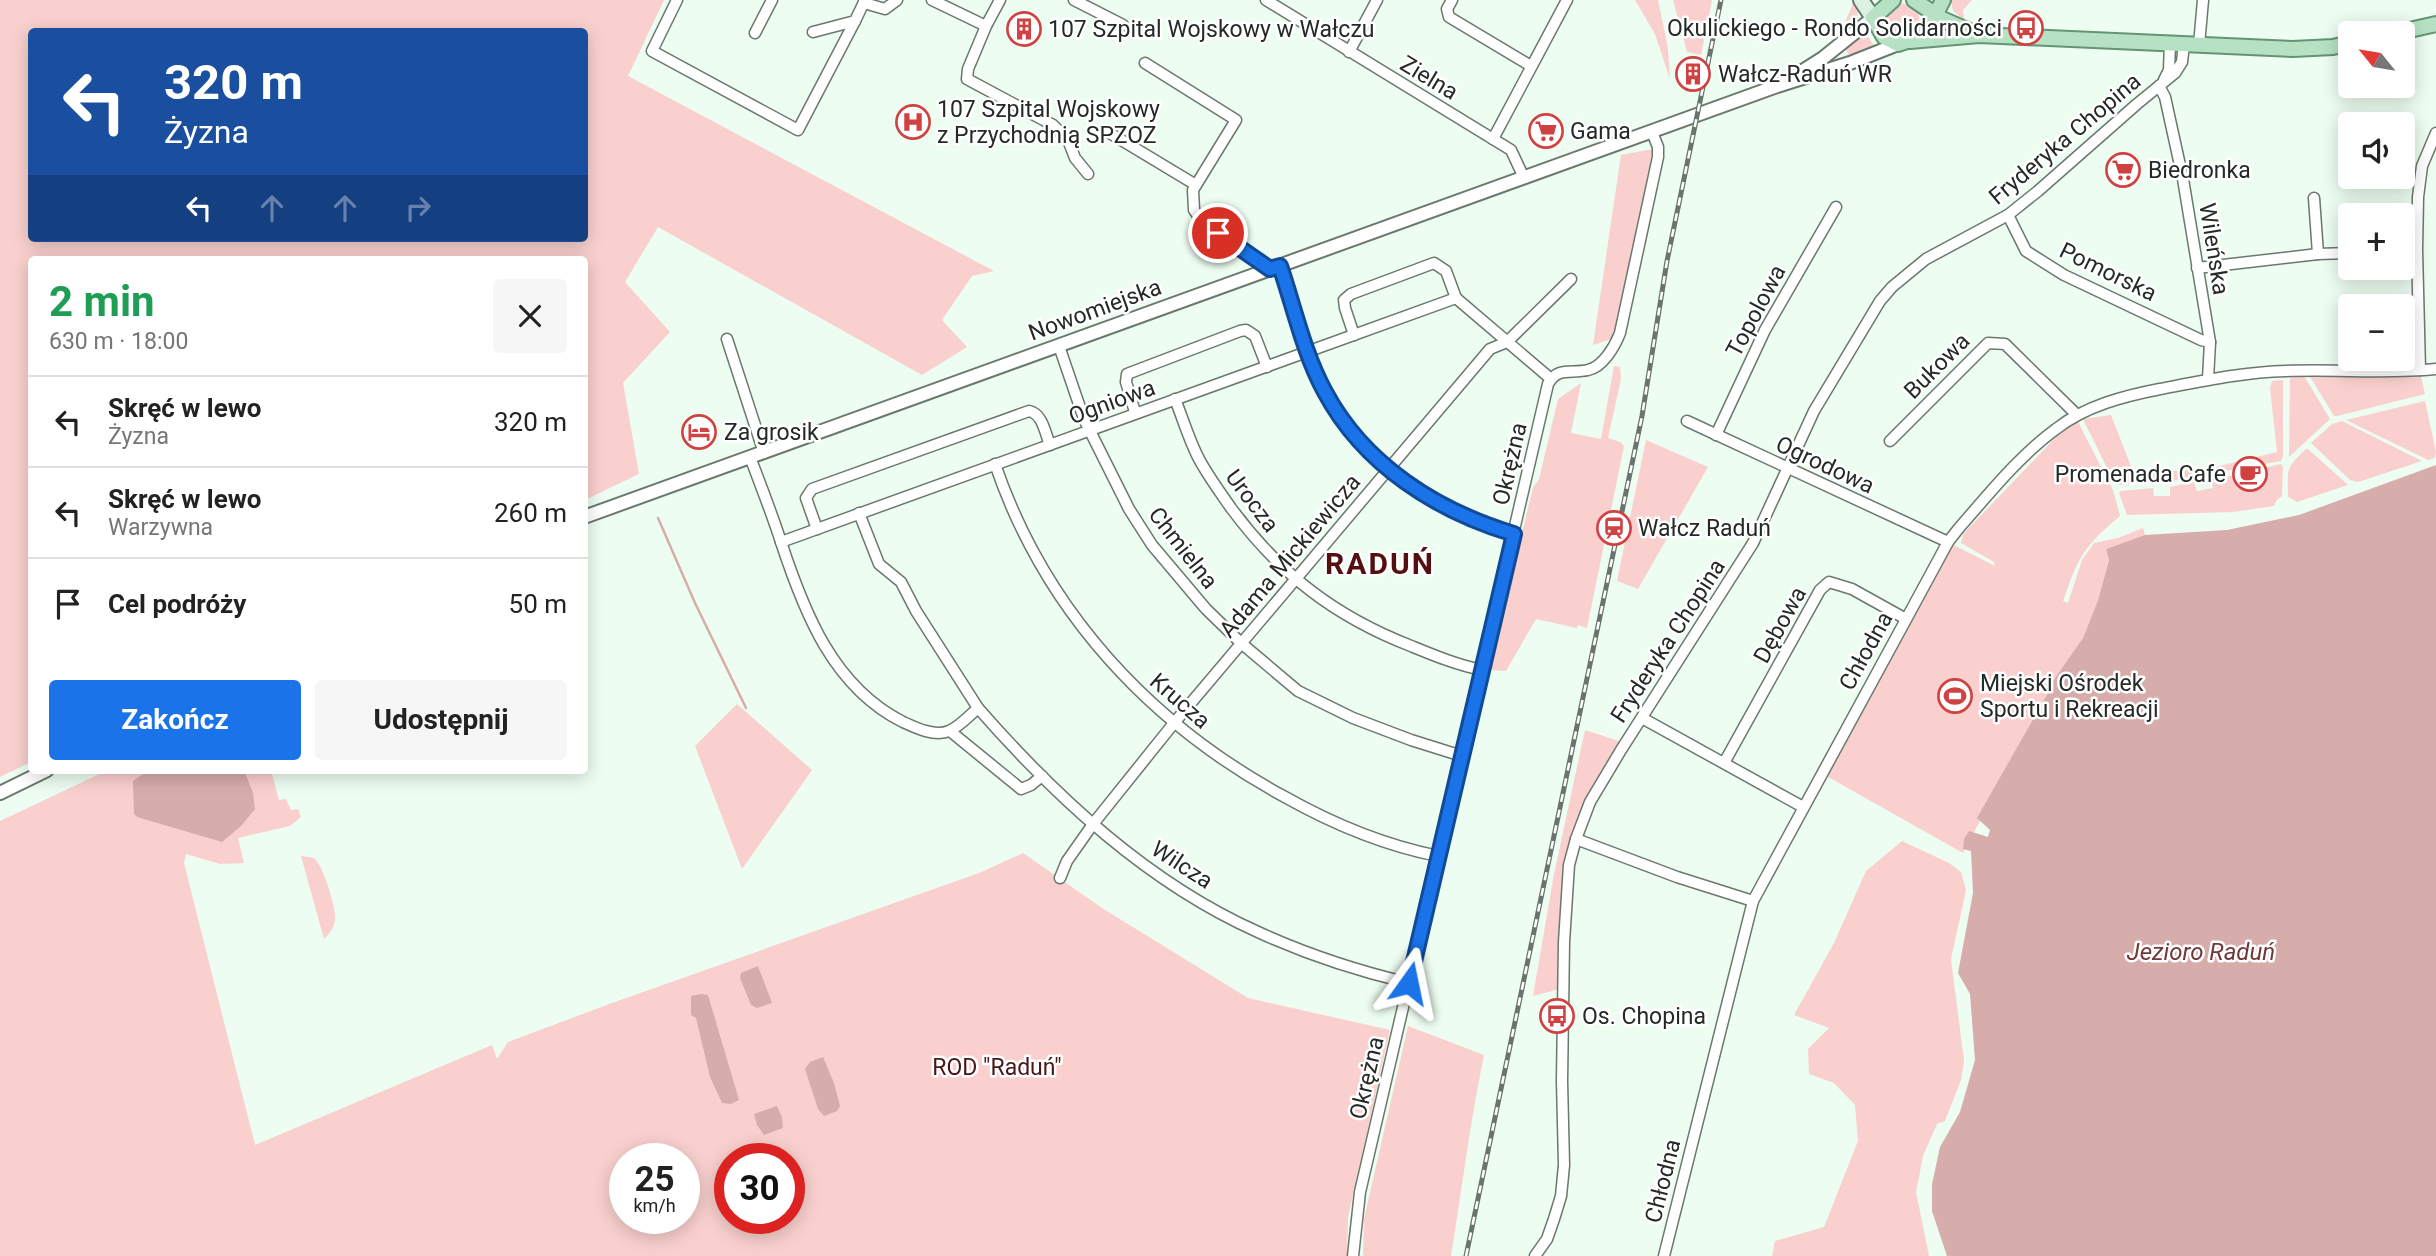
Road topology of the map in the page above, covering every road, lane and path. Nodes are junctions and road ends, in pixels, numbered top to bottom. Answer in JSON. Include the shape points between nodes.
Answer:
{"nodes":[{"id":1,"x":677,"y":0,"type":"edge"},
{"id":2,"x":772,"y":0,"type":"edge"},
{"id":3,"x":897,"y":0,"type":"edge"},
{"id":4,"x":932,"y":0,"type":"edge"},
{"id":5,"x":1000,"y":0,"type":"edge"},
{"id":6,"x":1074,"y":0,"type":"edge"},
{"id":7,"x":1103,"y":0,"type":"edge"},
{"id":8,"x":1266,"y":0,"type":"edge"},
{"id":9,"x":1377,"y":0,"type":"edge"},
{"id":10,"x":1452,"y":0,"type":"edge"},
{"id":11,"x":1567,"y":0,"type":"edge"},
{"id":12,"x":1861,"y":0,"type":"edge"},
{"id":13,"x":1894,"y":0,"type":"edge"},
{"id":14,"x":1914,"y":0,"type":"edge"},
{"id":15,"x":1943,"y":0,"type":"edge"},
{"id":16,"x":2203,"y":0,"type":"edge"},
{"id":17,"x":865,"y":1,"type":"edge"},
{"id":18,"x":1097,"y":11,"type":"junction"},
{"id":19,"x":1934,"y":15,"type":"junction"},
{"id":20,"x":1873,"y":18,"type":"junction"},
{"id":21,"x":855,"y":21,"type":"junction"},
{"id":22,"x":1124,"y":24,"type":"dead end"},
{"id":23,"x":2436,"y":24,"type":"edge"},
{"id":24,"x":986,"y":26,"type":"junction"},
{"id":25,"x":2415,"y":29,"type":"edge"},
{"id":26,"x":813,"y":32,"type":"dead end"},
{"id":27,"x":755,"y":33,"type":"dead end"},
{"id":28,"x":1979,"y":35,"type":"junction"},
{"id":29,"x":1904,"y":43,"type":"junction"},
{"id":30,"x":2184,"y":44,"type":"junction"},
{"id":31,"x":2338,"y":45,"type":"edge"},
{"id":32,"x":1349,"y":52,"type":"junction"},
{"id":33,"x":1145,"y":63,"type":"dead end"},
{"id":34,"x":1531,"y":66,"type":"junction"},
{"id":35,"x":2160,"y":85,"type":"junction"},
{"id":36,"x":1777,"y":86,"type":"junction"},
{"id":37,"x":1108,"y":132,"type":"dead end"},
{"id":38,"x":1652,"y":132,"type":"junction"},
{"id":39,"x":2436,"y":133,"type":"edge"},
{"id":40,"x":1493,"y":139,"type":"junction"},
{"id":41,"x":1088,"y":174,"type":"dead end"},
{"id":42,"x":1524,"y":178,"type":"junction"},
{"id":43,"x":1196,"y":185,"type":"junction"},
{"id":44,"x":2314,"y":198,"type":"dead end"},
{"id":45,"x":1836,"y":207,"type":"dead end"},
{"id":46,"x":2008,"y":215,"type":"junction"},
{"id":47,"x":2338,"y":253,"type":"edge"},
{"id":48,"x":2318,"y":254,"type":"junction"},
{"id":49,"x":1275,"y":268,"type":"junction"},
{"id":50,"x":2197,"y":268,"type":"junction"},
{"id":51,"x":1571,"y":279,"type":"dead end"},
{"id":52,"x":1456,"y":298,"type":"junction"},
{"id":53,"x":1354,"y":335,"type":"junction"},
{"id":54,"x":727,"y":339,"type":"dead end"},
{"id":55,"x":1507,"y":342,"type":"junction"},
{"id":56,"x":2210,"y":342,"type":"junction"},
{"id":57,"x":1059,"y":346,"type":"junction"},
{"id":58,"x":1308,"y":351,"type":"junction"},
{"id":59,"x":1267,"y":367,"type":"junction"},
{"id":60,"x":2436,"y":369,"type":"edge"},
{"id":61,"x":2420,"y":370,"type":"junction"},
{"id":62,"x":1551,"y":379,"type":"junction"},
{"id":63,"x":2208,"y":379,"type":"junction"},
{"id":64,"x":1175,"y":399,"type":"junction"},
{"id":65,"x":1135,"y":412,"type":"junction"},
{"id":66,"x":2077,"y":415,"type":"junction"},
{"id":67,"x":1687,"y":421,"type":"dead end"},
{"id":68,"x":1090,"y":430,"type":"junction"},
{"id":69,"x":1716,"y":435,"type":"junction"},
{"id":70,"x":1890,"y":441,"type":"dead end"},
{"id":71,"x":1050,"y":445,"type":"junction"},
{"id":72,"x":764,"y":453,"type":"junction"},
{"id":73,"x":750,"y":457,"type":"junction"},
{"id":74,"x":995,"y":464,"type":"junction"},
{"id":75,"x":1788,"y":469,"type":"junction"},
{"id":76,"x":1387,"y":470,"type":"junction"},
{"id":77,"x":859,"y":513,"type":"junction"},
{"id":78,"x":588,"y":516,"type":"edge"},
{"id":79,"x":817,"y":529,"type":"junction"},
{"id":80,"x":1514,"y":534,"type":"junction"},
{"id":81,"x":781,"y":542,"type":"junction"},
{"id":82,"x":1948,"y":542,"type":"junction"},
{"id":83,"x":1294,"y":580,"type":"junction"},
{"id":84,"x":1906,"y":619,"type":"junction"},
{"id":85,"x":1241,"y":643,"type":"junction"},
{"id":86,"x":1482,"y":670,"type":"junction"},
{"id":87,"x":978,"y":708,"type":"junction"},
{"id":88,"x":1642,"y":718,"type":"junction"},
{"id":89,"x":1174,"y":723,"type":"junction"},
{"id":90,"x":950,"y":731,"type":"junction"},
{"id":91,"x":1462,"y":756,"type":"junction"},
{"id":92,"x":1724,"y":763,"type":"junction"},
{"id":93,"x":39,"y":774,"type":"edge"},
{"id":94,"x":1042,"y":776,"type":"junction"},
{"id":95,"x":0,"y":793,"type":"edge"},
{"id":96,"x":1803,"y":807,"type":"junction"},
{"id":97,"x":1093,"y":824,"type":"junction"},
{"id":98,"x":1576,"y":839,"type":"junction"},
{"id":99,"x":1438,"y":856,"type":"junction"},
{"id":100,"x":1060,"y":877,"type":"dead end"},
{"id":101,"x":1752,"y":901,"type":"junction"},
{"id":102,"x":1409,"y":983,"type":"junction"},
{"id":103,"x":1353,"y":1256,"type":"edge"},
{"id":104,"x":1535,"y":1256,"type":"edge"},
{"id":105,"x":1664,"y":1256,"type":"edge"}],
"edges":[{"from":1,"to":21,"type":"street","via":[[652,51],[798,130]]},
{"from":2,"to":27,"type":"street"},
{"from":3,"to":17,"type":"street","via":[[885,9]]},
{"from":4,"to":24,"type":"street"},
{"from":5,"to":24,"type":"street"},
{"from":6,"to":18,"type":"street"},
{"from":7,"to":18,"type":"street"},
{"from":8,"to":32,"type":"street","name":"Zielna"},
{"from":9,"to":32,"type":"street"},
{"from":10,"to":34,"type":"street","via":[[1449,17]]},
{"from":11,"to":34,"type":"street"},
{"from":12,"to":20,"type":"main road"},
{"from":13,"to":20,"type":"main road"},
{"from":14,"to":19,"type":"main road"},
{"from":15,"to":19,"type":"main road"},
{"from":16,"to":30,"type":"street"},
{"from":17,"to":21,"type":"street"},
{"from":18,"to":22,"type":"street"},
{"from":19,"to":28,"type":"main road"},
{"from":19,"to":29,"type":"main road","via":[[1920,35]]},
{"from":20,"to":29,"type":"main road","via":[[1884,37]]},
{"from":20,"to":36,"type":"street","name":"Nowomiejska","via":[[1816,63]]},
{"from":21,"to":26,"type":"street"},
{"from":23,"to":25,"type":"main road"},
{"from":24,"to":41,"type":"street","via":[[967,79],[1053,125]]},
{"from":28,"to":29,"type":"main road"},
{"from":28,"to":30,"type":"main road"},
{"from":29,"to":36,"type":"street","name":"Nowomiejska"},
{"from":30,"to":31,"type":"main road","via":[[2314,49]]},
{"from":30,"to":35,"type":"street"},
{"from":32,"to":40,"type":"street","name":"Zielna"},
{"from":33,"to":43,"type":"street","via":[[1237,120]]},
{"from":34,"to":40,"type":"street"},
{"from":35,"to":46,"type":"street","name":"Fryderyka Chopina"},
{"from":35,"to":50,"type":"street","name":"Wileńska","via":[[2183,179]]},
{"from":36,"to":38,"type":"street","name":"Nowomiejska"},
{"from":37,"to":43,"type":"street"},
{"from":38,"to":42,"type":"street","name":"Nowomiejska"},
{"from":38,"to":62,"type":"street","via":[[1658,157],[1620,333],[1611,351],[1594,367],[1563,371]]},
{"from":39,"to":61,"type":"street","via":[[2422,166],[2418,197]]},
{"from":40,"to":42,"type":"street","name":"Zielna","via":[[1511,150]]},
{"from":42,"to":49,"type":"street","name":"Nowomiejska"},
{"from":43,"to":49,"type":"street","via":[[1194,210],[1201,220]]},
{"from":44,"to":48,"type":"street"},
{"from":45,"to":69,"type":"street","name":"Topolowa","via":[[1765,330]]},
{"from":46,"to":56,"type":"street","name":"Pomorska","via":[[2026,251],[2064,275]]},
{"from":46,"to":75,"type":"street","name":"Fryderyka Chopina","via":[[1926,259],[1892,287],[1860,330]]},
{"from":47,"to":48,"type":"street"},
{"from":48,"to":50,"type":"street"},
{"from":49,"to":57,"type":"street","name":"Nowomiejska"},
{"from":49,"to":58,"type":"street"},
{"from":50,"to":56,"type":"street","name":"Wileńska"},
{"from":51,"to":55,"type":"street","name":"Adama Mickiewicza"},
{"from":52,"to":53,"type":"street","name":"Ogniowa"},
{"from":52,"to":53,"type":"street","via":[[1446,271],[1434,263],[1344,300]]},
{"from":52,"to":55,"type":"street"},
{"from":53,"to":58,"type":"street","name":"Ogniowa"},
{"from":54,"to":72,"type":"street"},
{"from":55,"to":62,"type":"street"},
{"from":55,"to":76,"type":"street","name":"Adama Mickiewicza","via":[[1490,349]]},
{"from":56,"to":63,"type":"street","name":"Wileńska"},
{"from":57,"to":68,"type":"street","name":"Chmielna"},
{"from":57,"to":72,"type":"street","name":"Nowomiejska"},
{"from":58,"to":59,"type":"street","name":"Ogniowa"},
{"from":58,"to":76,"type":"street","via":[[1336,412]]},
{"from":59,"to":64,"type":"street","name":"Ogniowa"},
{"from":59,"to":65,"type":"street","via":[[1255,336],[1240,331],[1127,374]]},
{"from":60,"to":61,"type":"street"},
{"from":61,"to":63,"type":"street","name":"Chłodna","via":[[2288,371]]},
{"from":62,"to":80,"type":"street","name":"Okrężna"},
{"from":63,"to":66,"type":"street","name":"Chłodna","via":[[2116,400]]},
{"from":64,"to":65,"type":"street","name":"Ogniowa"},
{"from":64,"to":83,"type":"street","name":"Urocza","via":[[1200,461],[1222,495]]},
{"from":65,"to":68,"type":"street","name":"Ogniowa"},
{"from":66,"to":70,"type":"street","name":"Bukowa","via":[[2005,344],[1988,343]]},
{"from":66,"to":82,"type":"street","name":"Chłodna","via":[[2034,447]]},
{"from":67,"to":69,"type":"street","name":"Ogrodowa"},
{"from":68,"to":71,"type":"street","name":"Ogniowa"},
{"from":68,"to":85,"type":"street","name":"Chmielna","via":[[1152,545]]},
{"from":69,"to":75,"type":"street","name":"Ogrodowa"},
{"from":71,"to":74,"type":"street","name":"Ogniowa"},
{"from":71,"to":79,"type":"street","via":[[1039,415],[1029,411],[812,489],[806,498]]},
{"from":72,"to":73,"type":"street","name":"Nowomiejska"},
{"from":73,"to":78,"type":"street","name":"Nowomiejska"},
{"from":73,"to":81,"type":"street"},
{"from":74,"to":77,"type":"street","name":"Ogniowa"},
{"from":74,"to":89,"type":"street","name":"Krucza","via":[[1057,592],[1105,657]]},
{"from":75,"to":82,"type":"street","name":"Ogrodowa"},
{"from":75,"to":88,"type":"street","name":"Fryderyka Chopina","via":[[1744,560]]},
{"from":76,"to":80,"type":"street","via":[[1442,504]]},
{"from":76,"to":83,"type":"street","name":"Adama Mickiewicza"},
{"from":77,"to":79,"type":"street","name":"Ogniowa"},
{"from":77,"to":87,"type":"street","name":"Wilcza","via":[[879,564],[901,582]]},
{"from":79,"to":81,"type":"street","name":"Ogniowa"},
{"from":80,"to":86,"type":"street","name":"Okrężna"},
{"from":81,"to":90,"type":"street","via":[[815,630],[852,683],[911,726],[935,733]]},
{"from":82,"to":84,"type":"street","name":"Chłodna"},
{"from":83,"to":85,"type":"street","name":"Adama Mickiewicza"},
{"from":83,"to":86,"type":"street","name":"Urocza","via":[[1360,624]]},
{"from":84,"to":92,"type":"street","name":"Dębowa","via":[[1852,589],[1829,582],[1820,590]]},
{"from":84,"to":96,"type":"street","name":"Chłodna"},
{"from":85,"to":89,"type":"street","name":"Adama Mickiewicza"},
{"from":85,"to":91,"type":"street","name":"Chmielna","via":[[1298,691],[1324,705]]},
{"from":86,"to":91,"type":"street","name":"Okrężna"},
{"from":87,"to":90,"type":"street"},
{"from":87,"to":94,"type":"street","name":"Wilcza"},
{"from":88,"to":92,"type":"street"},
{"from":88,"to":98,"type":"street","name":"Fryderyka Chopina","via":[[1590,802]]},
{"from":89,"to":97,"type":"street","name":"Adama Mickiewicza"},
{"from":89,"to":99,"type":"street","name":"Krucza","via":[[1256,782],[1323,819]]},
{"from":90,"to":94,"type":"street","via":[[1021,789]]},
{"from":91,"to":99,"type":"street","name":"Okrężna"},
{"from":92,"to":96,"type":"street"},
{"from":93,"to":95,"type":"street"},
{"from":94,"to":97,"type":"street","name":"Wilcza"},
{"from":96,"to":101,"type":"street","name":"Chłodna"},
{"from":97,"to":100,"type":"street","name":"Adama Mickiewicza"},
{"from":97,"to":102,"type":"street","name":"Wilcza","via":[[1156,872],[1248,927]]},
{"from":98,"to":101,"type":"street"},
{"from":98,"to":104,"type":"street","name":"Fryderyka Chopina","via":[[1569,865],[1564,942],[1564,1166],[1554,1219]]},
{"from":99,"to":102,"type":"street","name":"Okrężna"},
{"from":101,"to":105,"type":"street","name":"Chłodna"},
{"from":102,"to":103,"type":"street","name":"Okrężna","via":[[1360,1192]]}]}
